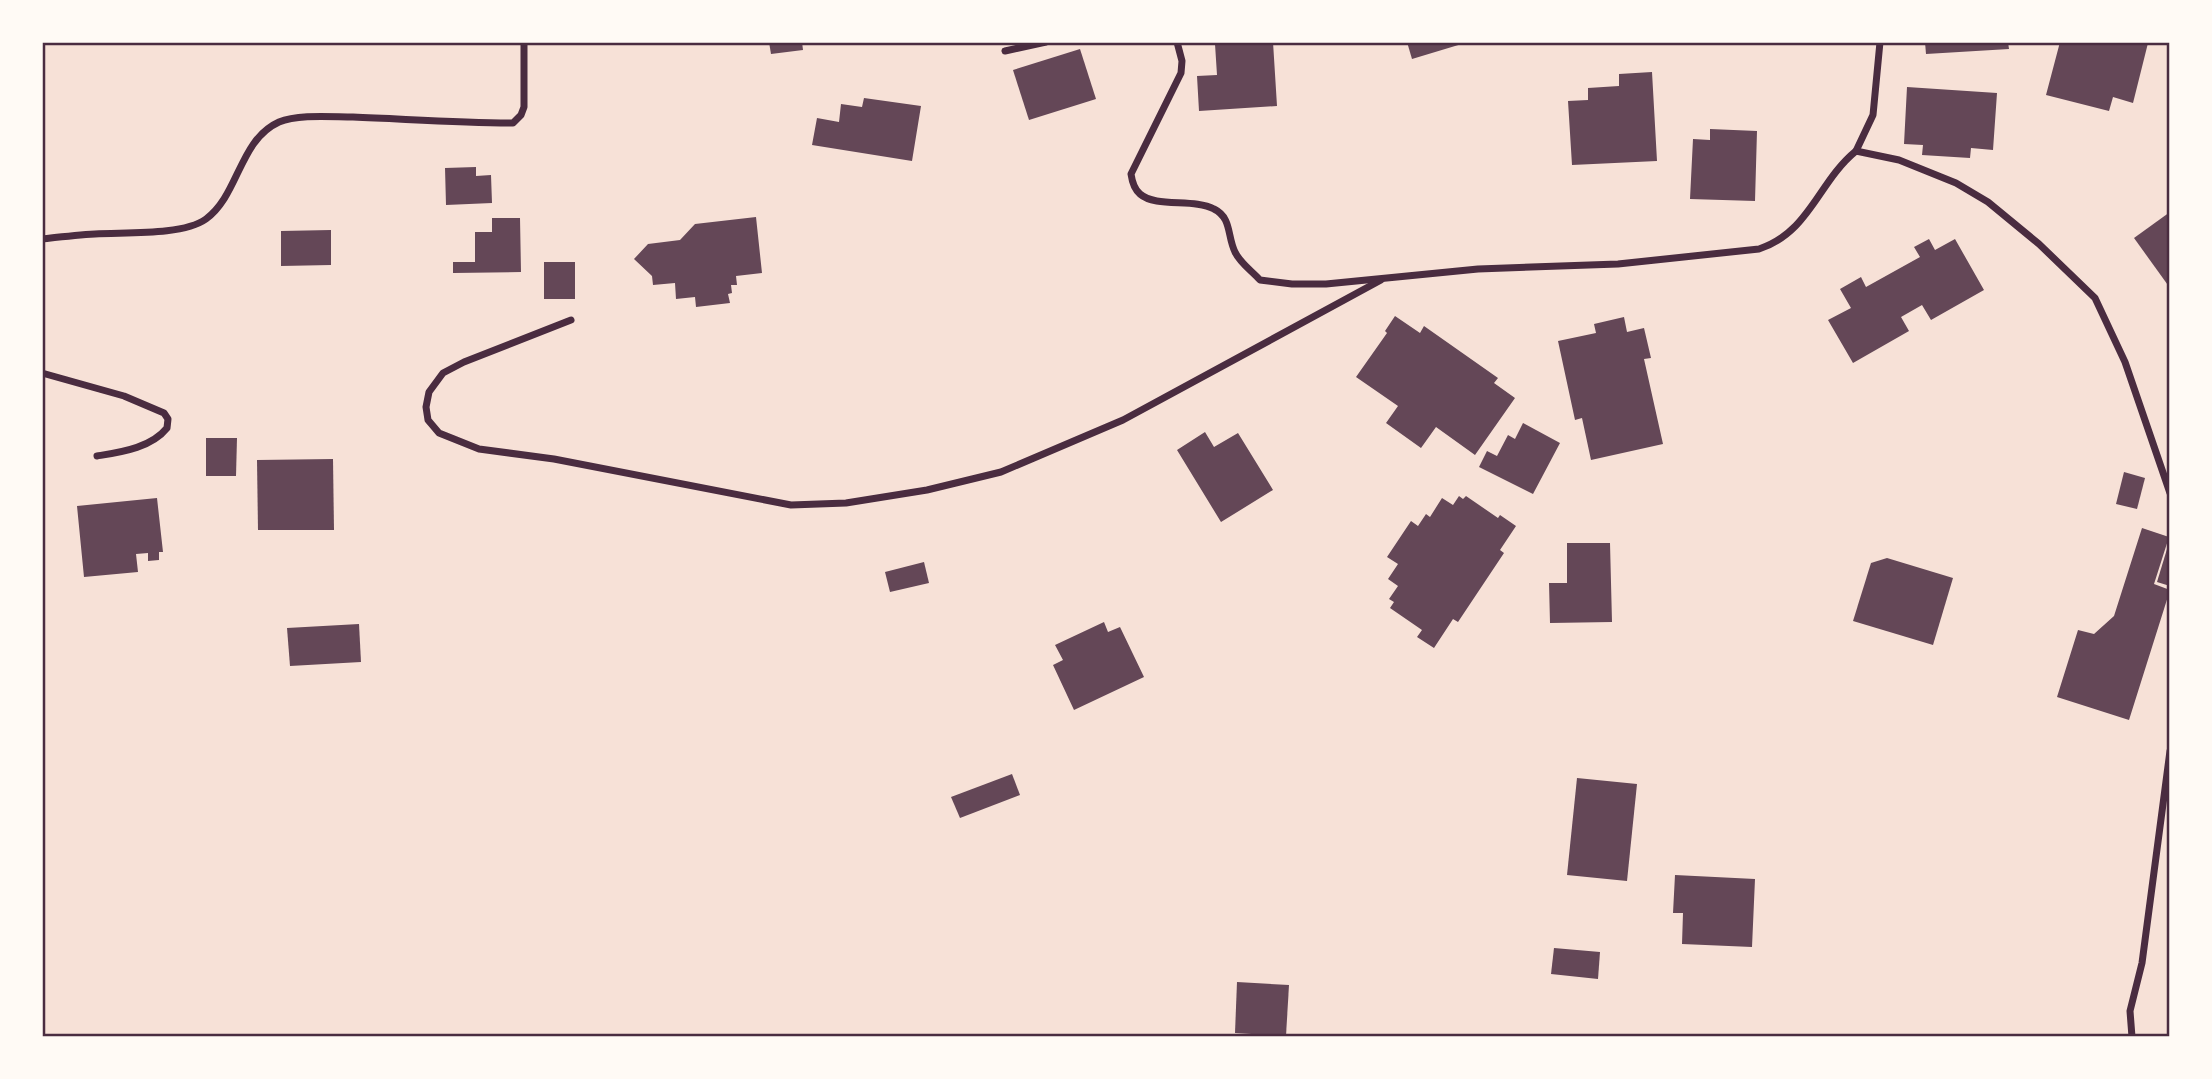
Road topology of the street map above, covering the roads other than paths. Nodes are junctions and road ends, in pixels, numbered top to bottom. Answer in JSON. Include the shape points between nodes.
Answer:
{"nodes":[{"id":1,"x":524,"y":42,"type":"edge"},
{"id":2,"x":1046,"y":42,"type":"edge"},
{"id":3,"x":1177,"y":42,"type":"edge"},
{"id":4,"x":1880,"y":42,"type":"edge"},
{"id":5,"x":1005,"y":51,"type":"dead end"},
{"id":6,"x":1856,"y":151,"type":"junction"},
{"id":7,"x":42,"y":239,"type":"edge"},
{"id":8,"x":1386,"y":278,"type":"junction"},
{"id":9,"x":571,"y":320,"type":"dead end"},
{"id":10,"x":42,"y":373,"type":"edge"},
{"id":11,"x":97,"y":456,"type":"dead end"},
{"id":12,"x":2170,"y":493,"type":"edge"},
{"id":13,"x":2170,"y":751,"type":"edge"},
{"id":14,"x":2132,"y":1037,"type":"edge"}],
"edges":[{"from":1,"to":7,"type":"street","via":[[524,107],[513,123],[325,117],[280,121],[252,145],[205,220],[167,230]]},
{"from":2,"to":5,"type":"street"},
{"from":3,"to":8,"type":"street","via":[[1181,73],[1131,174],[1140,194],[1215,209],[1224,217],[1235,252],[1260,280],[1326,284]]},
{"from":4,"to":6,"type":"street","via":[[1873,115]]},
{"from":6,"to":8,"type":"street","via":[[1791,232],[1777,243],[1759,248],[1618,264]]},
{"from":6,"to":12,"type":"street","via":[[1899,160],[1956,183],[1988,202],[2095,298],[2125,362]]},
{"from":8,"to":9,"type":"street","via":[[1123,420],[1001,472],[846,503],[790,505],[554,458],[479,449],[439,433],[428,420],[429,392],[443,373]]},
{"from":10,"to":11,"type":"street","via":[[124,396],[167,419],[167,428],[156,439]]},
{"from":13,"to":14,"type":"street","via":[[2142,963],[2130,1011]]}]}
